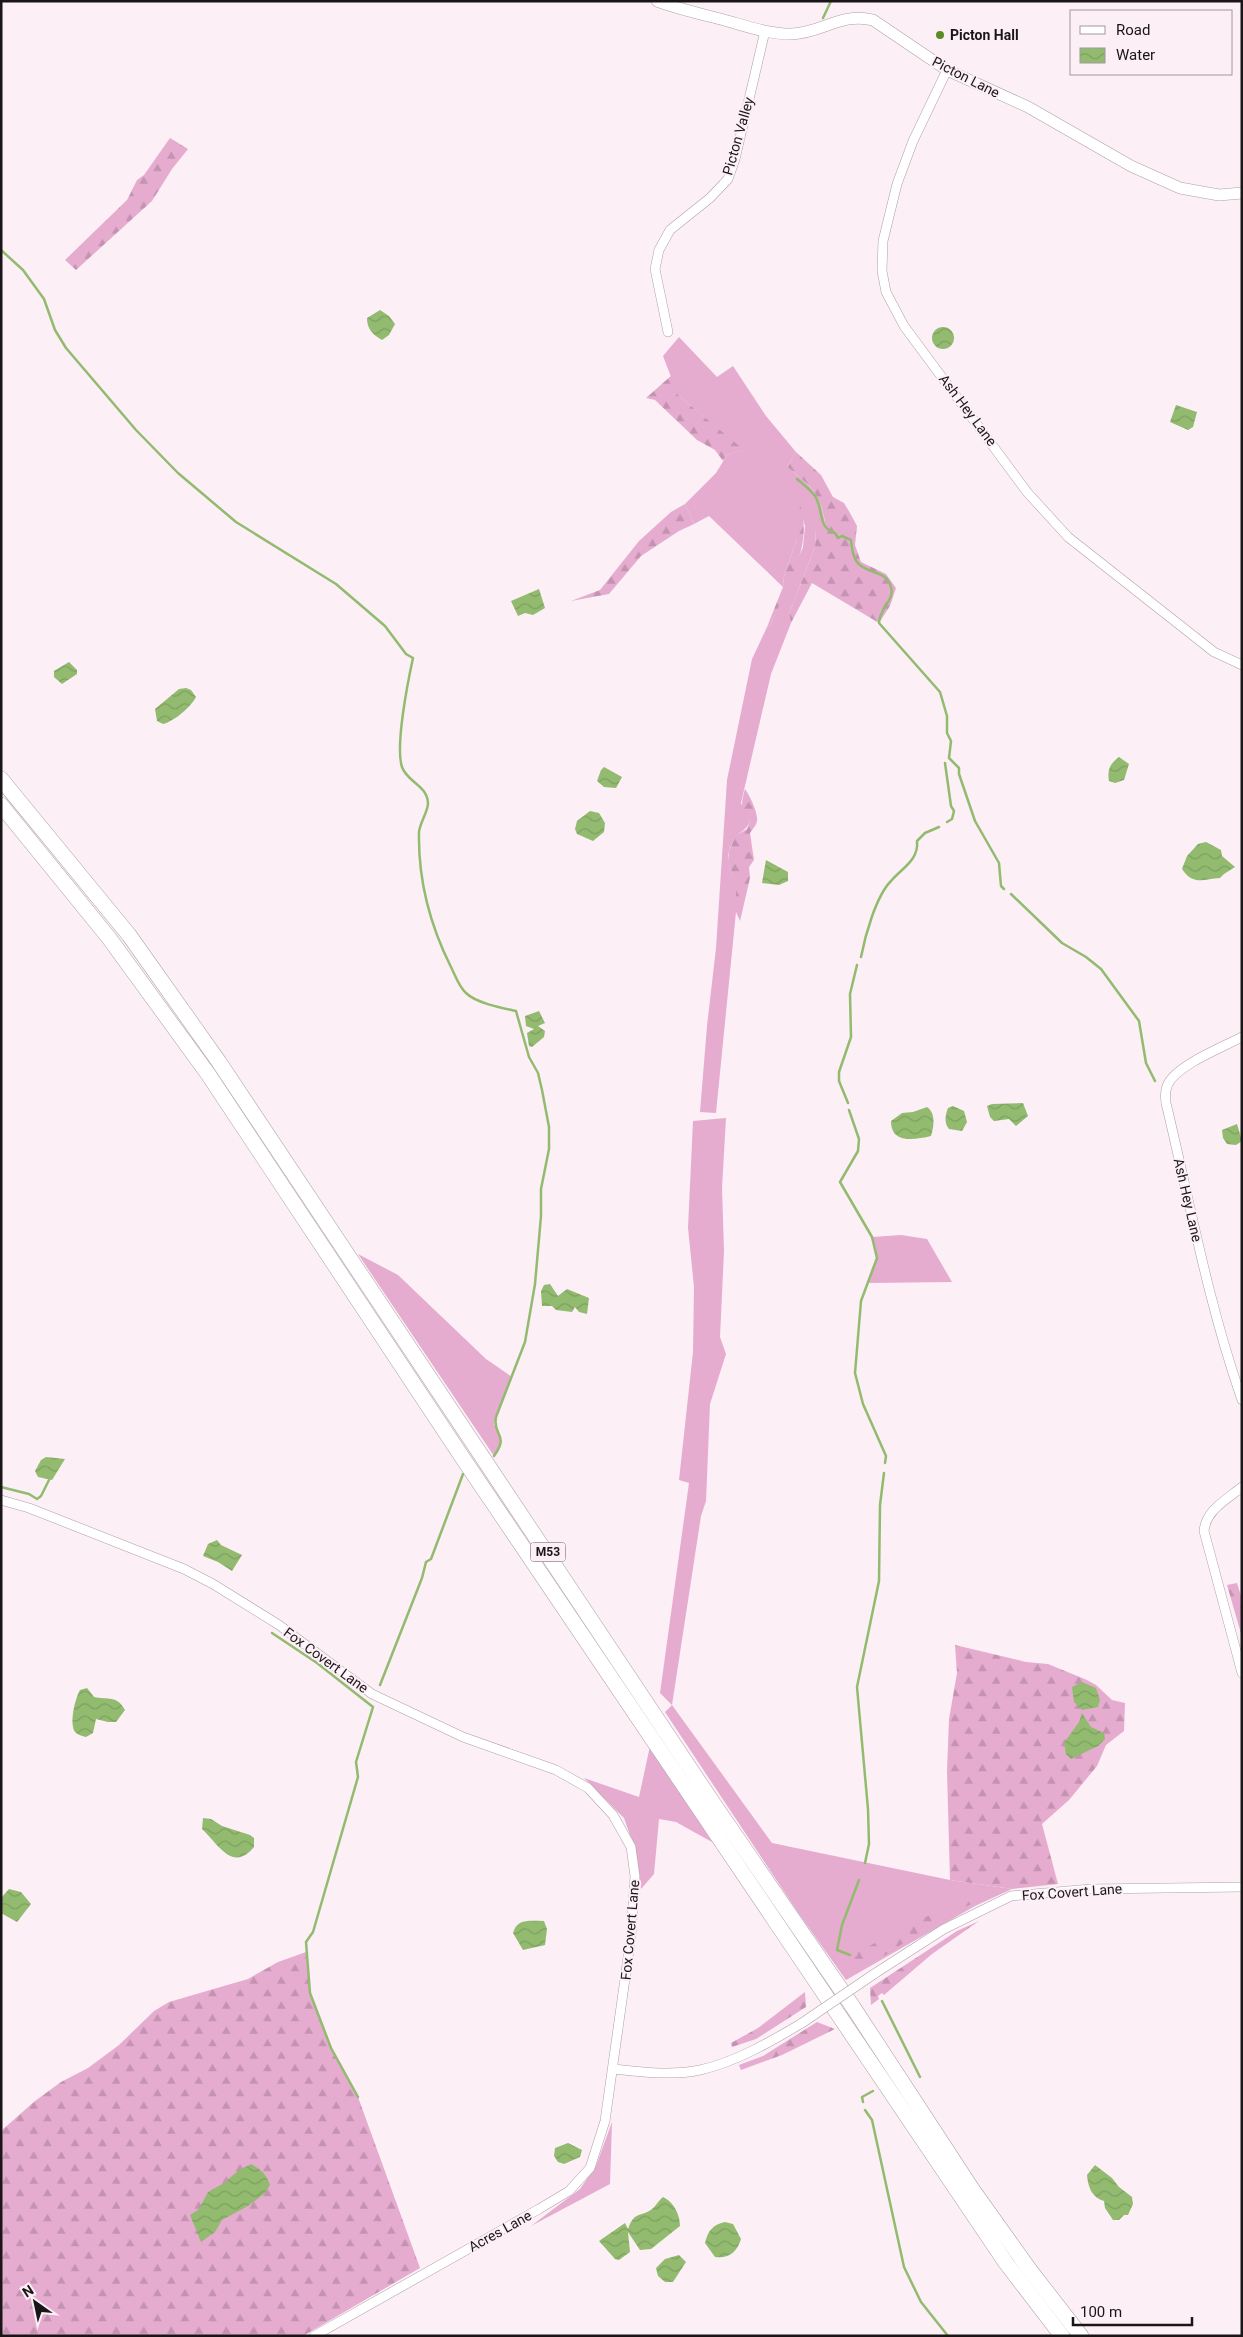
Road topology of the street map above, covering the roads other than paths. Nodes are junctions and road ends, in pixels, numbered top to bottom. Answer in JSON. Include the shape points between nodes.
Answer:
{"nodes":[{"id":1,"x":657,"y":1,"type":"edge"},
{"id":2,"x":765,"y":32,"type":"junction"},
{"id":3,"x":947,"y":70,"type":"junction"},
{"id":4,"x":1242,"y":193,"type":"edge"},
{"id":5,"x":668,"y":332,"type":"dead end"},
{"id":6,"x":1242,"y":665,"type":"edge"},
{"id":7,"x":1,"y":779,"type":"edge"},
{"id":8,"x":1,"y":805,"type":"edge"},
{"id":9,"x":1242,"y":1037,"type":"edge"},
{"id":10,"x":1242,"y":1400,"type":"edge"},
{"id":11,"x":1242,"y":1487,"type":"edge"},
{"id":12,"x":1,"y":1500,"type":"edge"},
{"id":13,"x":1242,"y":1673,"type":"edge"},
{"id":14,"x":1242,"y":1887,"type":"edge"},
{"id":15,"x":614,"y":2069,"type":"junction"},
{"id":16,"x":319,"y":2335,"type":"edge"},
{"id":17,"x":1062,"y":2336,"type":"edge"},
{"id":18,"x":1081,"y":2336,"type":"edge"}],
"edges":[{"from":1,"to":2,"type":"street","name":"Picton Lane"},
{"from":2,"to":3,"type":"street","name":"Picton Lane","via":[[792,34],[842,19],[862,17],[873,20]]},
{"from":2,"to":5,"type":"street","name":"Picton Valley","via":[[728,179],[670,230],[659,250],[655,269]]},
{"from":3,"to":4,"type":"street","name":"Picton Lane","via":[[1028,107],[1131,166],[1180,188],[1219,195]]},
{"from":3,"to":6,"type":"street","name":"Ash Hey Lane","via":[[913,141],[897,184],[883,241],[882,271],[886,292],[904,326],[1028,492],[1068,537],[1214,652]]},
{"from":7,"to":18,"type":"highway","number":"M53","via":[[129,935],[220,1062],[967,2181],[1028,2269]]},
{"from":8,"to":17,"type":"highway","number":"M53","via":[[109,938],[208,1074],[1006,2263]]},
{"from":9,"to":10,"type":"street","name":"Ash Hey Lane","via":[[1183,1068],[1174,1075],[1165,1092],[1210,1297]]},
{"from":11,"to":13,"type":"street","via":[[1209,1514],[1204,1531]]},
{"from":12,"to":15,"type":"street","name":"Fox Covert Lane","via":[[184,1569],[279,1625],[372,1694],[463,1737],[556,1770],[588,1788],[613,1815],[631,1847],[636,1876]]},
{"from":14,"to":15,"type":"street","name":"Fox Covert Lane","bridge":true,"via":[[1091,1888],[1011,1896],[944,1929],[802,2023],[755,2050],[699,2070],[655,2073]]},
{"from":15,"to":16,"type":"street","name":"Acres Lane","via":[[605,2121],[590,2168],[569,2191]]}]}
